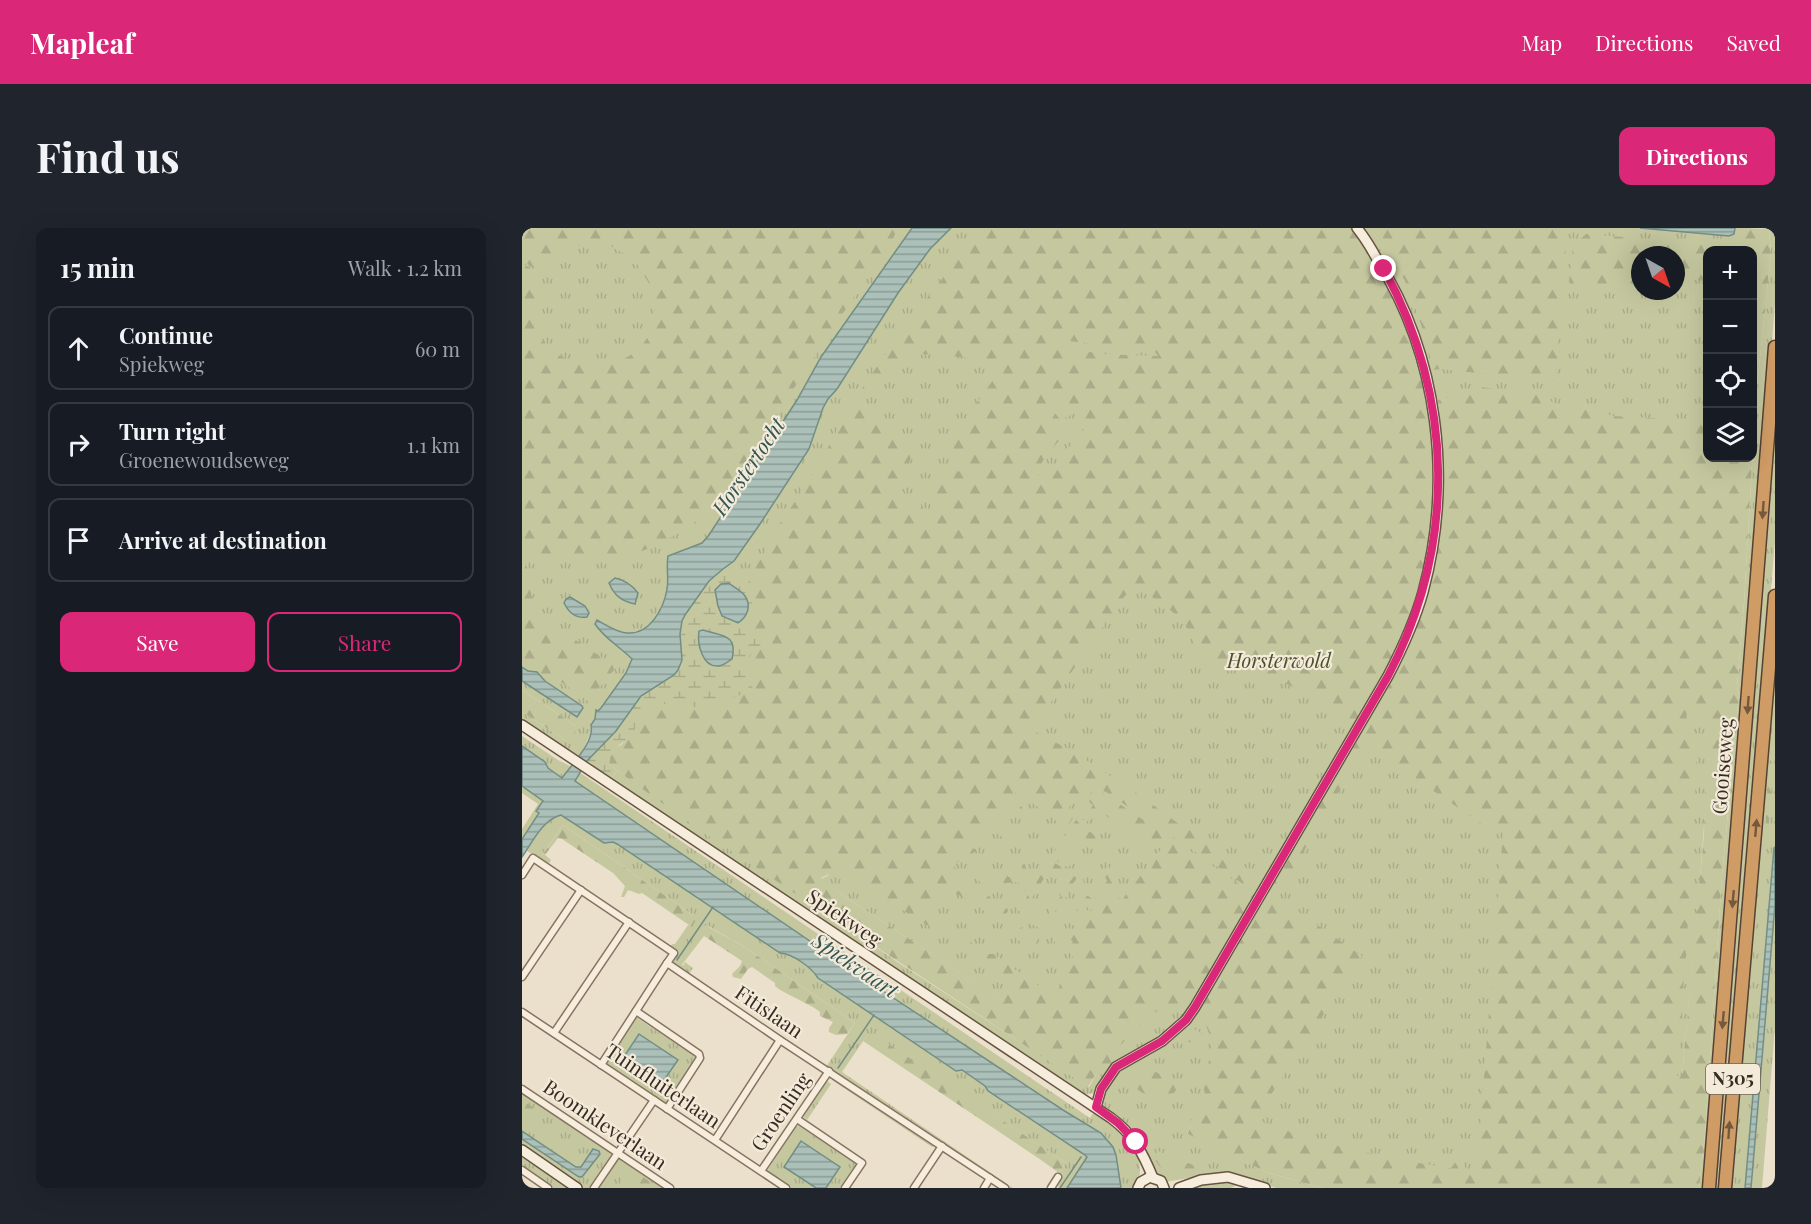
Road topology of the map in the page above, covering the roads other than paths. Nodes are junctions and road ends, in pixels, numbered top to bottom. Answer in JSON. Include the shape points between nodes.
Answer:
{"nodes":[{"id":1,"x":1357,"y":228,"type":"edge"},
{"id":2,"x":1775,"y":347,"type":"edge"},
{"id":3,"x":1775,"y":596,"type":"edge"},
{"id":4,"x":522,"y":725,"type":"edge"},
{"id":5,"x":522,"y":875,"type":"edge"},
{"id":6,"x":581,"y":890,"type":"junction"},
{"id":7,"x":629,"y":921,"type":"junction"},
{"id":8,"x":667,"y":963,"type":"junction"},
{"id":9,"x":522,"y":977,"type":"edge"},
{"id":10,"x":636,"y":1011,"type":"junction"},
{"id":11,"x":522,"y":1012,"type":"edge"},
{"id":12,"x":554,"y":1033,"type":"junction"},
{"id":13,"x":780,"y":1040,"type":"junction"},
{"id":14,"x":601,"y":1065,"type":"junction"},
{"id":15,"x":829,"y":1071,"type":"junction"},
{"id":16,"x":522,"y":1089,"type":"edge"},
{"id":17,"x":1101,"y":1089,"type":"junction"},
{"id":18,"x":654,"y":1100,"type":"junction"},
{"id":19,"x":1087,"y":1101,"type":"junction"},
{"id":20,"x":1096,"y":1107,"type":"junction"},
{"id":21,"x":667,"y":1109,"type":"junction"},
{"id":22,"x":796,"y":1119,"type":"junction"},
{"id":23,"x":715,"y":1140,"type":"junction"},
{"id":24,"x":942,"y":1146,"type":"junction"},
{"id":25,"x":522,"y":1150,"type":"edge"},
{"id":26,"x":618,"y":1153,"type":"junction"},
{"id":27,"x":522,"y":1170,"type":"edge"},
{"id":28,"x":761,"y":1172,"type":"junction"},
{"id":29,"x":1058,"y":1177,"type":"dead end"},
{"id":30,"x":990,"y":1178,"type":"junction"},
{"id":31,"x":1149,"y":1178,"type":"junction"},
{"id":32,"x":1192,"y":1182,"type":"junction"},
{"id":33,"x":1164,"y":1186,"type":"edge"},
{"id":34,"x":548,"y":1188,"type":"edge"},
{"id":35,"x":577,"y":1188,"type":"edge"},
{"id":36,"x":594,"y":1188,"type":"edge"},
{"id":37,"x":670,"y":1188,"type":"edge"},
{"id":38,"x":786,"y":1188,"type":"edge"},
{"id":39,"x":845,"y":1188,"type":"edge"},
{"id":40,"x":914,"y":1188,"type":"edge"},
{"id":41,"x":984,"y":1188,"type":"edge"},
{"id":42,"x":1005,"y":1188,"type":"edge"},
{"id":43,"x":1051,"y":1188,"type":"edge"},
{"id":44,"x":1138,"y":1188,"type":"edge"},
{"id":45,"x":1179,"y":1188,"type":"edge"},
{"id":46,"x":1265,"y":1188,"type":"edge"},
{"id":47,"x":1709,"y":1188,"type":"edge"},
{"id":48,"x":1725,"y":1188,"type":"edge"}],
"edges":[{"from":1,"to":17,"type":"street","via":[[1384,269],[1407,317],[1432,399],[1438,475],[1433,547],[1422,593],[1388,676],[1195,1007],[1162,1041],[1116,1067]]},
{"from":2,"to":47,"type":"highway","name":"Gooiseweg","number":"N305","one_way":true},
{"from":48,"to":3,"type":"highway","name":"Gooiseweg","number":"N305","one_way":true},
{"from":4,"to":19,"type":"street","name":"Spiekweg"},
{"from":5,"to":6,"type":"street","via":[[533,858]]},
{"from":6,"to":7,"type":"street"},
{"from":6,"to":9,"type":"street"},
{"from":7,"to":8,"type":"street","via":[[674,953]]},
{"from":7,"to":12,"type":"street"},
{"from":8,"to":10,"type":"street"},
{"from":8,"to":13,"type":"street","name":"Fitislaan"},
{"from":10,"to":14,"type":"street"},
{"from":10,"to":21,"type":"street","via":[[699,1054]]},
{"from":11,"to":12,"type":"street","name":"Tuinfluiterlaan"},
{"from":12,"to":14,"type":"street","name":"Tuinfluiterlaan"},
{"from":13,"to":15,"type":"street","name":"Fitislaan"},
{"from":13,"to":23,"type":"street"},
{"from":14,"to":18,"type":"street","name":"Tuinfluiterlaan"},
{"from":15,"to":22,"type":"street","name":"Groenling"},
{"from":15,"to":24,"type":"street","name":"Fitislaan"},
{"from":16,"to":26,"type":"street","name":"Boomkleverlaan"},
{"from":17,"to":19,"type":"street"},
{"from":17,"to":20,"type":"street"},
{"from":18,"to":21,"type":"street","name":"Tuinfluiterlaan"},
{"from":18,"to":26,"type":"street"},
{"from":19,"to":20,"type":"street","name":"Spiekweg"},
{"from":20,"to":31,"type":"street","name":"Spiekweg","via":[[1124,1128],[1140,1149]]},
{"from":21,"to":23,"type":"street","name":"Tuinfluiterlaan"},
{"from":22,"to":28,"type":"street","name":"Groenling"},
{"from":22,"to":39,"type":"street","via":[[862,1163]]},
{"from":23,"to":28,"type":"street","name":"Tuinfluiterlaan"},
{"from":24,"to":30,"type":"street","name":"Fitislaan"},
{"from":24,"to":40,"type":"street"},
{"from":25,"to":35,"type":"street"},
{"from":26,"to":36,"type":"street"},
{"from":26,"to":37,"type":"street","name":"Boomkleverlaan"},
{"from":27,"to":34,"type":"street"},
{"from":28,"to":38,"type":"street","name":"Tuinfluiterlaan"},
{"from":29,"to":43,"type":"street"},
{"from":30,"to":41,"type":"street"},
{"from":30,"to":42,"type":"street","name":"Fitislaan"},
{"from":31,"to":33,"type":"street"},
{"from":31,"to":44,"type":"street"},
{"from":32,"to":33,"type":"street"},
{"from":32,"to":45,"type":"street"},
{"from":32,"to":46,"type":"street","via":[[1228,1177]]}]}
